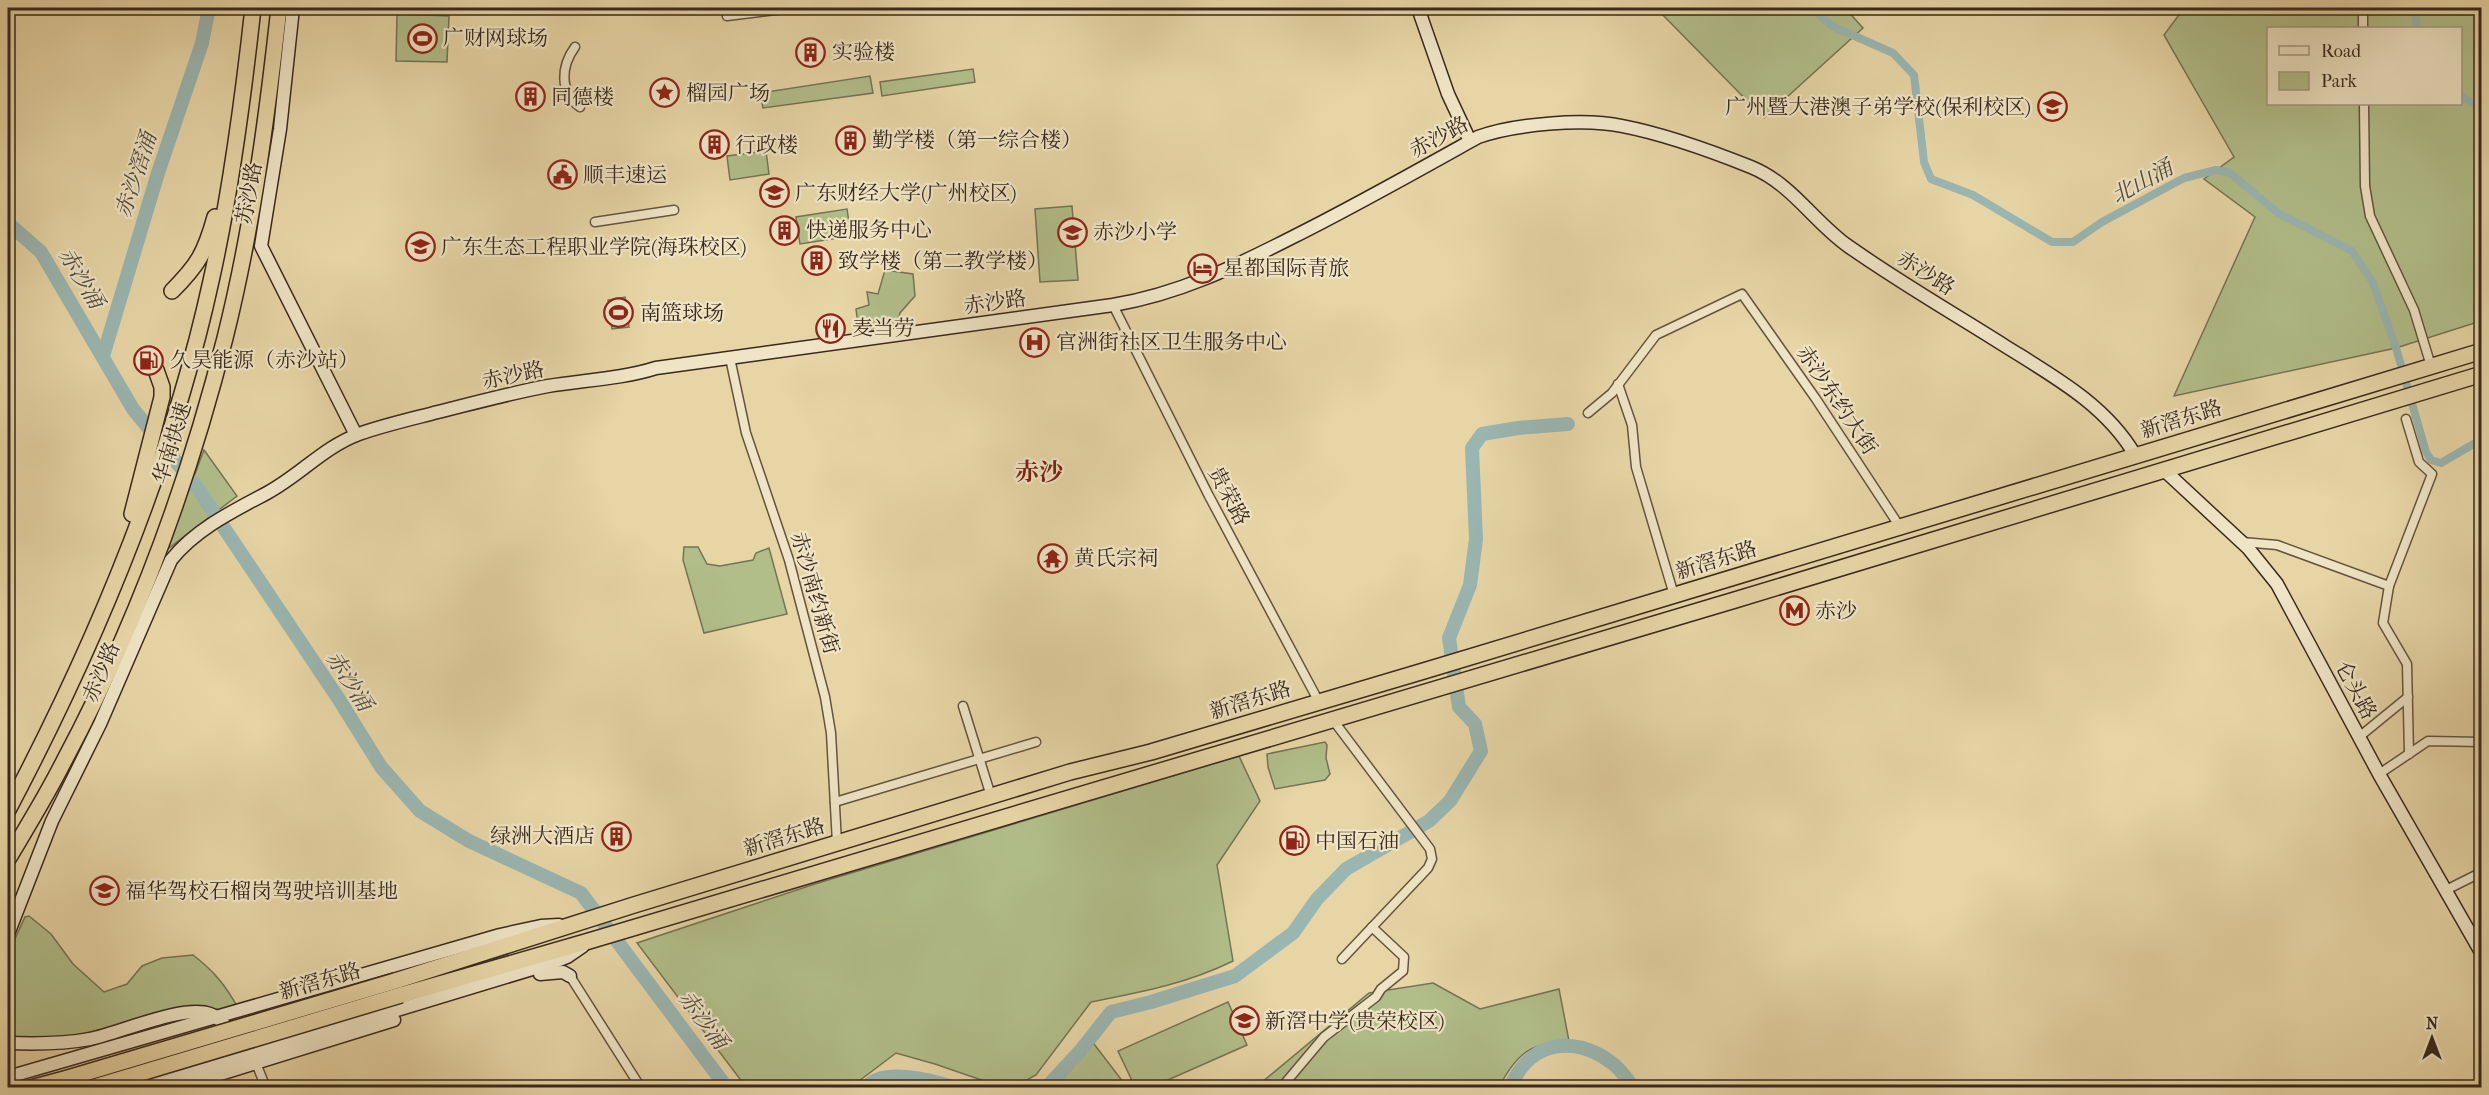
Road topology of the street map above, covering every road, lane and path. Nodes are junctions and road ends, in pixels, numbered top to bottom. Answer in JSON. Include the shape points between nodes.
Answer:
{"nodes":[{"id":1,"x":253,"y":8,"type":"edge"},
{"id":2,"x":279,"y":8,"type":"edge"},
{"id":3,"x":293,"y":8,"type":"edge"},
{"id":4,"x":792,"y":8,"type":"edge"},
{"id":5,"x":1418,"y":8,"type":"edge"},
{"id":6,"x":2363,"y":8,"type":"edge"},
{"id":7,"x":727,"y":16,"type":"dead end"},
{"id":8,"x":2363,"y":27,"type":"edge"},
{"id":9,"x":575,"y":47,"type":"dead end"},
{"id":10,"x":2364,"y":105,"type":"edge"},
{"id":11,"x":580,"y":107,"type":"dead end"},
{"id":12,"x":1470,"y":141,"type":"junction"},
{"id":13,"x":234,"y":148,"type":"junction"},
{"id":14,"x":674,"y":210,"type":"dead end"},
{"id":15,"x":595,"y":222,"type":"dead end"},
{"id":16,"x":172,"y":291,"type":"dead end"},
{"id":17,"x":1113,"y":305,"type":"junction"},
{"id":18,"x":2481,"y":351,"type":"edge"},
{"id":19,"x":730,"y":358,"type":"junction"},
{"id":20,"x":2425,"y":368,"type":"junction"},
{"id":21,"x":156,"y":370,"type":"dead end"},
{"id":22,"x":2481,"y":374,"type":"edge"},
{"id":23,"x":1618,"y":384,"type":"junction"},
{"id":24,"x":1588,"y":413,"type":"dead end"},
{"id":25,"x":2406,"y":419,"type":"dead end"},
{"id":26,"x":355,"y":432,"type":"junction"},
{"id":27,"x":2135,"y":455,"type":"junction"},
{"id":28,"x":152,"y":460,"type":"junction"},
{"id":29,"x":2164,"y":470,"type":"junction"},
{"id":30,"x":1900,"y":527,"type":"junction"},
{"id":31,"x":2242,"y":542,"type":"junction"},
{"id":32,"x":2389,"y":586,"type":"junction"},
{"id":33,"x":1674,"y":595,"type":"junction"},
{"id":34,"x":2408,"y":697,"type":"junction"},
{"id":35,"x":1319,"y":702,"type":"junction"},
{"id":36,"x":963,"y":706,"type":"dead end"},
{"id":37,"x":1333,"y":720,"type":"junction"},
{"id":38,"x":2359,"y":737,"type":"junction"},
{"id":39,"x":1036,"y":742,"type":"dead end"},
{"id":40,"x":2481,"y":742,"type":"edge"},
{"id":41,"x":2409,"y":754,"type":"junction"},
{"id":42,"x":980,"y":758,"type":"junction"},
{"id":43,"x":2379,"y":774,"type":"junction"},
{"id":44,"x":992,"y":796,"type":"junction"},
{"id":45,"x":835,"y":802,"type":"junction"},
{"id":46,"x":8,"y":810,"type":"edge"},
{"id":47,"x":837,"y":843,"type":"junction"},
{"id":48,"x":8,"y":859,"type":"edge"},
{"id":49,"x":2481,"y":872,"type":"edge"},
{"id":50,"x":2444,"y":891,"type":"junction"},
{"id":51,"x":576,"y":924,"type":"junction"},
{"id":52,"x":1372,"y":927,"type":"junction"},
{"id":53,"x":8,"y":934,"type":"edge"},
{"id":54,"x":590,"y":941,"type":"junction"},
{"id":55,"x":2480,"y":948,"type":"edge"},
{"id":56,"x":567,"y":957,"type":"junction"},
{"id":57,"x":1342,"y":959,"type":"dead end"},
{"id":58,"x":570,"y":976,"type":"junction"},
{"id":59,"x":398,"y":988,"type":"junction"},
{"id":60,"x":251,"y":1008,"type":"junction"},
{"id":61,"x":217,"y":1018,"type":"junction"},
{"id":62,"x":187,"y":1027,"type":"junction"},
{"id":63,"x":8,"y":1043,"type":"edge"},
{"id":64,"x":270,"y":1048,"type":"junction"},
{"id":65,"x":252,"y":1059,"type":"junction"},
{"id":66,"x":210,"y":1066,"type":"junction"},
{"id":67,"x":8,"y":1077,"type":"edge"},
{"id":68,"x":31,"y":1088,"type":"edge"},
{"id":69,"x":91,"y":1088,"type":"edge"},
{"id":70,"x":140,"y":1088,"type":"edge"},
{"id":71,"x":175,"y":1088,"type":"edge"},
{"id":72,"x":266,"y":1088,"type":"edge"},
{"id":73,"x":641,"y":1088,"type":"edge"},
{"id":74,"x":1281,"y":1088,"type":"edge"}],
"edges":[{"from":1,"to":13,"type":"highway","name":"华南快速"},
{"from":2,"to":48,"type":"highway","name":"华南快速","via":[[257,174],[235,296],[181,488],[108,670],[64,761]]},
{"from":3,"to":26,"type":"main road","name":"苏沙路","via":[[280,129],[261,246]]},
{"from":4,"to":7,"type":"street"},
{"from":5,"to":12,"type":"main road","via":[[1448,94]]},
{"from":6,"to":8,"type":"street"},
{"from":9,"to":11,"type":"street","via":[[566,63],[564,80],[572,100]]},
{"from":10,"to":20,"type":"street","via":[[2365,186],[2370,216],[2414,310]]},
{"from":12,"to":17,"type":"main road","name":"赤沙路","via":[[1230,269],[1170,292]]},
{"from":12,"to":27,"type":"main road","name":"赤沙路","via":[[1516,126],[1619,125],[1768,175],[1846,245],[2069,386],[2118,428]]},
{"from":13,"to":16,"type":"highway","via":[[202,256]]},
{"from":13,"to":28,"type":"highway","name":"华南快速","via":[[212,280],[169,428]]},
{"from":14,"to":15,"type":"street"},
{"from":17,"to":19,"type":"main road","name":"赤沙路"},
{"from":17,"to":35,"type":"street","name":"贵荣路"},
{"from":18,"to":20,"type":"highway","name":"新滘东路"},
{"from":19,"to":26,"type":"main road","name":"赤沙路","via":[[531,382],[382,419]]},
{"from":19,"to":45,"type":"street","name":"赤沙南约新街","via":[[746,433],[789,560],[825,697]]},
{"from":20,"to":27,"type":"highway","name":"新滘东路"},
{"from":21,"to":28,"type":"highway","via":[[162,392]]},
{"from":22,"to":29,"type":"highway","name":"新滘东路"},
{"from":23,"to":24,"type":"street","via":[[1606,400]]},
{"from":23,"to":30,"type":"street","name":"赤沙东约大街","via":[[1656,335],[1742,294]]},
{"from":23,"to":33,"type":"street","via":[[1632,425],[1636,467]]},
{"from":25,"to":32,"type":"street","via":[[2419,462],[2432,474]]},
{"from":26,"to":53,"type":"main road","name":"赤沙路","via":[[271,490],[236,508],[186,543],[171,560],[100,724],[52,820]]},
{"from":27,"to":30,"type":"highway","name":"新滘东路"},
{"from":28,"to":46,"type":"highway","name":"华南快速","via":[[119,572]]},
{"from":29,"to":31,"type":"main road","name":"仑头路"},
{"from":29,"to":37,"type":"highway","name":"新滘东路"},
{"from":30,"to":33,"type":"highway","name":"新滘东路"},
{"from":31,"to":32,"type":"street","via":[[2277,544]]},
{"from":31,"to":38,"type":"main road","name":"仑头路","via":[[2283,594]]},
{"from":32,"to":34,"type":"street","via":[[2383,623],[2407,664]]},
{"from":33,"to":35,"type":"highway","name":"新滘东路"},
{"from":34,"to":38,"type":"street"},
{"from":34,"to":41,"type":"street"},
{"from":35,"to":44,"type":"highway","name":"新滘东路"},
{"from":36,"to":42,"type":"street"},
{"from":37,"to":52,"type":"street","via":[[1430,849],[1432,859]]},
{"from":37,"to":54,"type":"highway","name":"新滘东路"},
{"from":38,"to":43,"type":"main road","name":"仑头路"},
{"from":39,"to":42,"type":"street"},
{"from":40,"to":41,"type":"street","via":[[2428,741]]},
{"from":41,"to":43,"type":"street"},
{"from":42,"to":44,"type":"street"},
{"from":42,"to":45,"type":"street"},
{"from":43,"to":50,"type":"main road","name":"仑头路"},
{"from":44,"to":47,"type":"highway","name":"新滘东路"},
{"from":45,"to":47,"type":"street","name":"赤沙南约新街"},
{"from":47,"to":51,"type":"highway","name":"新滘东路"},
{"from":49,"to":50,"type":"street"},
{"from":50,"to":55,"type":"main road","name":"仑头路"},
{"from":51,"to":59,"type":"highway","name":"新滘东路"},
{"from":51,"to":60,"type":"main road","via":[[541,926],[500,935]]},
{"from":52,"to":57,"type":"street"},
{"from":52,"to":74,"type":"street","via":[[1402,953],[1406,962],[1403,971],[1324,1037]]},
{"from":54,"to":56,"type":"main road"},
{"from":54,"to":59,"type":"highway","name":"新滘东路"},
{"from":56,"to":58,"type":"main road"},
{"from":56,"to":64,"type":"main road"},
{"from":58,"to":65,"type":"main road","via":[[546,972]]},
{"from":58,"to":73,"type":"street"},
{"from":59,"to":68,"type":"highway","name":"新滘东路","bridge":true},
{"from":59,"to":69,"type":"highway","name":"新滘东路","bridge":true},
{"from":60,"to":61,"type":"main road"},
{"from":60,"to":64,"type":"main road","via":[[241,1021],[240,1033],[251,1045]]},
{"from":61,"to":62,"type":"main road"},
{"from":61,"to":63,"type":"main road","via":[[190,1012],[89,1039]]},
{"from":61,"to":65,"type":"main road"},
{"from":62,"to":66,"type":"main road","via":[[205,1026],[217,1032],[221,1046]]},
{"from":62,"to":67,"type":"main road"},
{"from":64,"to":65,"type":"main road"},
{"from":65,"to":66,"type":"main road"},
{"from":65,"to":71,"type":"main road"},
{"from":65,"to":72,"type":"street"},
{"from":66,"to":70,"type":"main road"}]}
